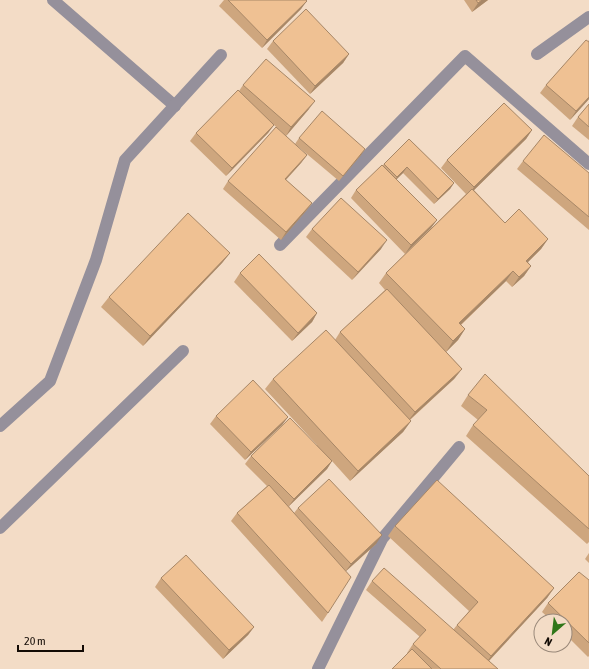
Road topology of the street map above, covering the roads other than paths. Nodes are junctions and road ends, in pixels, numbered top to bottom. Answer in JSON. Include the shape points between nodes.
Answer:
{"nodes":[{"id":1,"x":53,"y":0,"type":"edge"},
{"id":2,"x":589,"y":17,"type":"edge"},
{"id":3,"x":538,"y":54,"type":"dead end"},
{"id":4,"x":221,"y":55,"type":"dead end"},
{"id":5,"x":174,"y":106,"type":"junction"},
{"id":6,"x":589,"y":164,"type":"edge"},
{"id":7,"x":280,"y":245,"type":"dead end"},
{"id":8,"x":183,"y":351,"type":"dead end"},
{"id":9,"x":0,"y":426,"type":"edge"},
{"id":10,"x":459,"y":447,"type":"dead end"},
{"id":11,"x":0,"y":528,"type":"edge"},
{"id":12,"x":318,"y":669,"type":"edge"}],
"edges":[{"from":1,"to":5,"type":"street"},
{"from":2,"to":3,"type":"street"},
{"from":4,"to":5,"type":"street"},
{"from":5,"to":9,"type":"street","via":[[125,160],[96,260],[50,381]]},
{"from":6,"to":7,"type":"street","via":[[465,56]]},
{"from":8,"to":11,"type":"street"},
{"from":10,"to":12,"type":"street","via":[[382,539]]}]}
